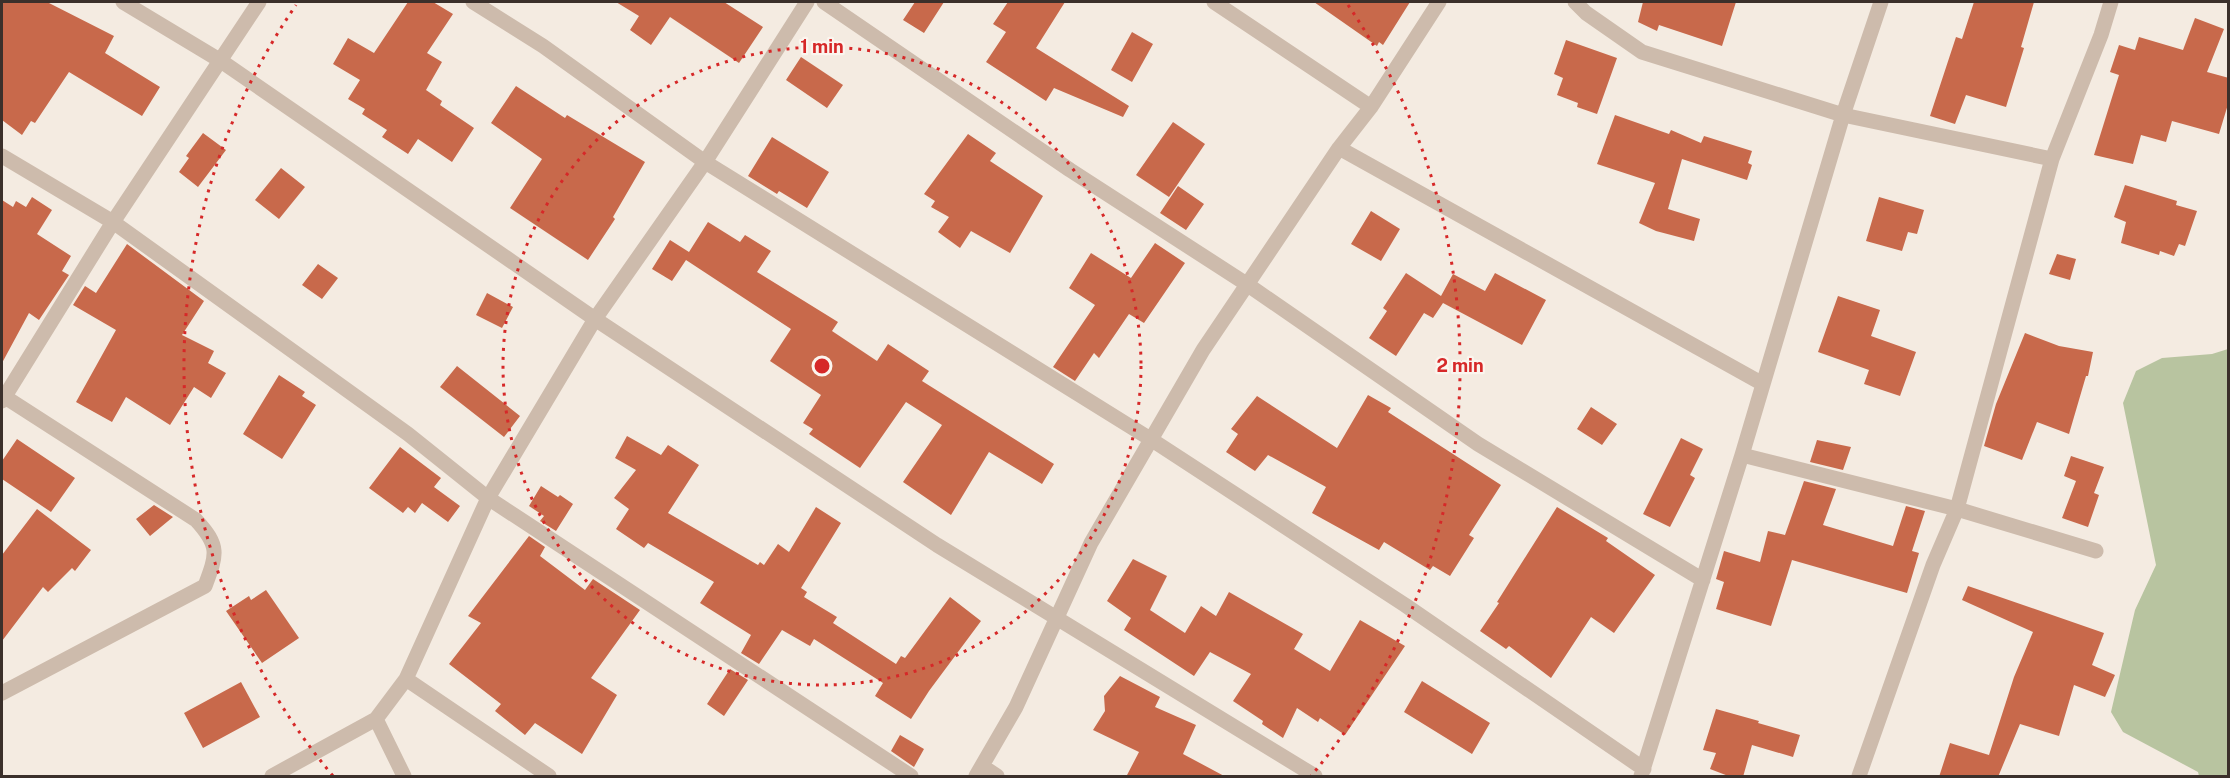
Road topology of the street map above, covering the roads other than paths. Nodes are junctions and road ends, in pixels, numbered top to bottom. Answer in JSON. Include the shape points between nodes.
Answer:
{"nodes":[{"id":1,"x":123,"y":2,"type":"edge"},
{"id":2,"x":259,"y":2,"type":"edge"},
{"id":3,"x":473,"y":2,"type":"edge"},
{"id":4,"x":807,"y":2,"type":"edge"},
{"id":5,"x":824,"y":2,"type":"edge"},
{"id":6,"x":1214,"y":2,"type":"edge"},
{"id":7,"x":1439,"y":2,"type":"edge"},
{"id":8,"x":1575,"y":2,"type":"edge"},
{"id":9,"x":1881,"y":2,"type":"edge"},
{"id":10,"x":2111,"y":2,"type":"edge"},
{"id":11,"x":221,"y":61,"type":"junction"},
{"id":12,"x":1371,"y":107,"type":"junction"},
{"id":13,"x":1843,"y":115,"type":"junction"},
{"id":14,"x":1339,"y":148,"type":"junction"},
{"id":15,"x":2,"y":156,"type":"edge"},
{"id":16,"x":2052,"y":159,"type":"junction"},
{"id":17,"x":705,"y":162,"type":"junction"},
{"id":18,"x":113,"y":222,"type":"junction"},
{"id":19,"x":1248,"y":285,"type":"junction"},
{"id":20,"x":596,"y":319,"type":"junction"},
{"id":21,"x":1763,"y":384,"type":"junction"},
{"id":22,"x":2,"y":398,"type":"edge"},
{"id":23,"x":1152,"y":440,"type":"junction"},
{"id":24,"x":1742,"y":455,"type":"junction"},
{"id":25,"x":488,"y":498,"type":"junction"},
{"id":26,"x":1957,"y":509,"type":"junction"},
{"id":27,"x":2096,"y":551,"type":"dead end"},
{"id":28,"x":1703,"y":580,"type":"junction"},
{"id":29,"x":1057,"y":618,"type":"junction"},
{"id":30,"x":406,"y":679,"type":"junction"},
{"id":31,"x":2,"y":693,"type":"edge"},
{"id":32,"x":376,"y":719,"type":"junction"},
{"id":33,"x":979,"y":771,"type":"edge"},
{"id":34,"x":1642,"y":773,"type":"edge"},
{"id":35,"x":272,"y":777,"type":"edge"},
{"id":36,"x":404,"y":777,"type":"edge"},
{"id":37,"x":549,"y":777,"type":"edge"},
{"id":38,"x":911,"y":777,"type":"edge"},
{"id":39,"x":998,"y":777,"type":"edge"},
{"id":40,"x":1315,"y":777,"type":"edge"},
{"id":41,"x":1859,"y":777,"type":"edge"}],
"edges":[{"from":1,"to":11,"type":"street"},
{"from":2,"to":11,"type":"street"},
{"from":3,"to":17,"type":"street","via":[[543,46]]},
{"from":4,"to":17,"type":"street"},
{"from":5,"to":19,"type":"street","via":[[1070,170]]},
{"from":6,"to":12,"type":"street"},
{"from":7,"to":12,"type":"street"},
{"from":8,"to":13,"type":"street","via":[[1642,52]]},
{"from":9,"to":13,"type":"street"},
{"from":10,"to":16,"type":"street"},
{"from":11,"to":18,"type":"street"},
{"from":11,"to":20,"type":"street"},
{"from":12,"to":14,"type":"street"},
{"from":13,"to":16,"type":"street"},
{"from":13,"to":21,"type":"street"},
{"from":14,"to":19,"type":"street"},
{"from":14,"to":21,"type":"street"},
{"from":15,"to":18,"type":"street"},
{"from":16,"to":26,"type":"street"},
{"from":17,"to":20,"type":"street"},
{"from":17,"to":23,"type":"street"},
{"from":18,"to":22,"type":"street"},
{"from":18,"to":25,"type":"street","via":[[408,434]]},
{"from":19,"to":23,"type":"street","via":[[1203,350]]},
{"from":19,"to":28,"type":"street","via":[[1478,444]]},
{"from":20,"to":25,"type":"street"},
{"from":20,"to":29,"type":"street","via":[[937,545]]},
{"from":21,"to":24,"type":"street"},
{"from":22,"to":31,"type":"street","via":[[196,520],[211,536],[215,559],[204,586]]},
{"from":23,"to":29,"type":"street","via":[[1091,543]]},
{"from":23,"to":34,"type":"street","via":[[1405,605]]},
{"from":24,"to":26,"type":"street"},
{"from":24,"to":28,"type":"street"},
{"from":25,"to":30,"type":"street"},
{"from":25,"to":38,"type":"street"},
{"from":26,"to":27,"type":"street"},
{"from":26,"to":41,"type":"street","via":[[1933,565]]},
{"from":28,"to":34,"type":"street"},
{"from":29,"to":33,"type":"street","via":[[1016,707]]},
{"from":29,"to":40,"type":"street"},
{"from":30,"to":32,"type":"street"},
{"from":30,"to":37,"type":"street"},
{"from":32,"to":35,"type":"street"},
{"from":32,"to":36,"type":"street"},
{"from":33,"to":39,"type":"street"}]}
